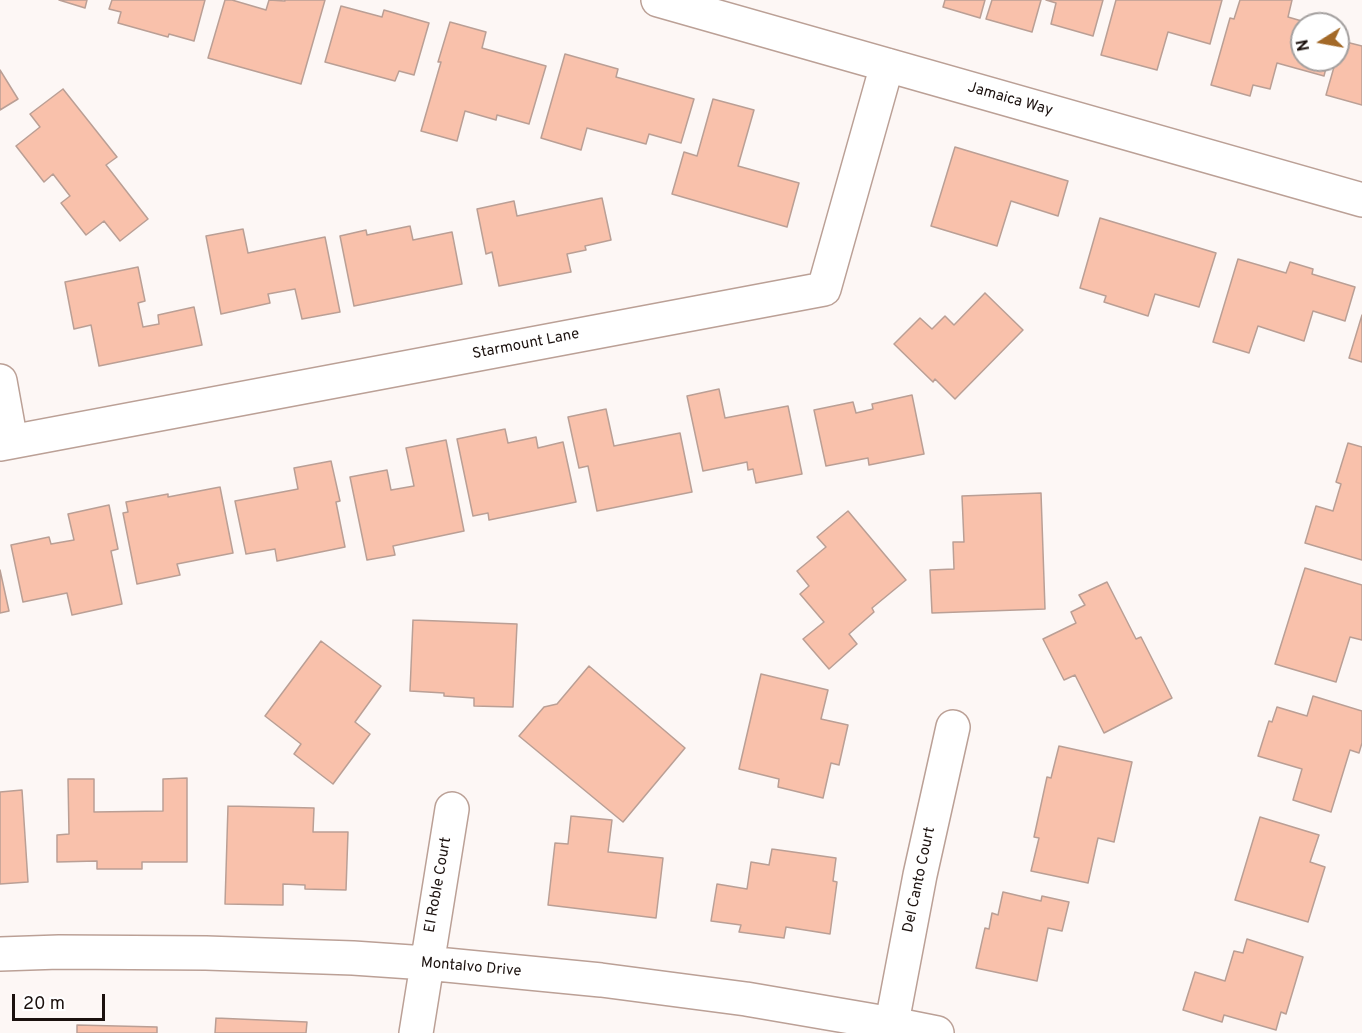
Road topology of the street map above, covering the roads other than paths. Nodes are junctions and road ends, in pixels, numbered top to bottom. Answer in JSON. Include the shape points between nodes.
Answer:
{"nodes":[{"id":1,"x":658,"y":0,"type":"edge"},
{"id":2,"x":888,"y":65,"type":"junction"},
{"id":3,"x":1362,"y":200,"type":"edge"},
{"id":4,"x":0,"y":381,"type":"edge"},
{"id":5,"x":6,"y":443,"type":"edge"},
{"id":6,"x":953,"y":727,"type":"dead end"},
{"id":7,"x":452,"y":809,"type":"dead end"},
{"id":8,"x":0,"y":954,"type":"edge"},
{"id":9,"x":426,"y":963,"type":"junction"},
{"id":10,"x":891,"y":1028,"type":"edge"},
{"id":11,"x":416,"y":1033,"type":"edge"},
{"id":12,"x":937,"y":1033,"type":"edge"}],
"edges":[{"from":1,"to":2,"type":"street","name":"Jamaica Way"},
{"from":2,"to":3,"type":"street","name":"Jamaica Way"},
{"from":2,"to":5,"type":"street","name":"Starmount Lane","via":[[824,289]]},
{"from":4,"to":5,"type":"street"},
{"from":6,"to":10,"type":"street","name":"Del Canto Court"},
{"from":7,"to":9,"type":"street","name":"El Roble Court"},
{"from":8,"to":9,"type":"street","name":"Montalvo Drive","via":[[206,953]]},
{"from":9,"to":10,"type":"street","name":"Montalvo Drive","via":[[746,999]]},
{"from":9,"to":11,"type":"street","name":"El Roble Court"},
{"from":10,"to":12,"type":"street","name":"Montalvo Drive"}]}
